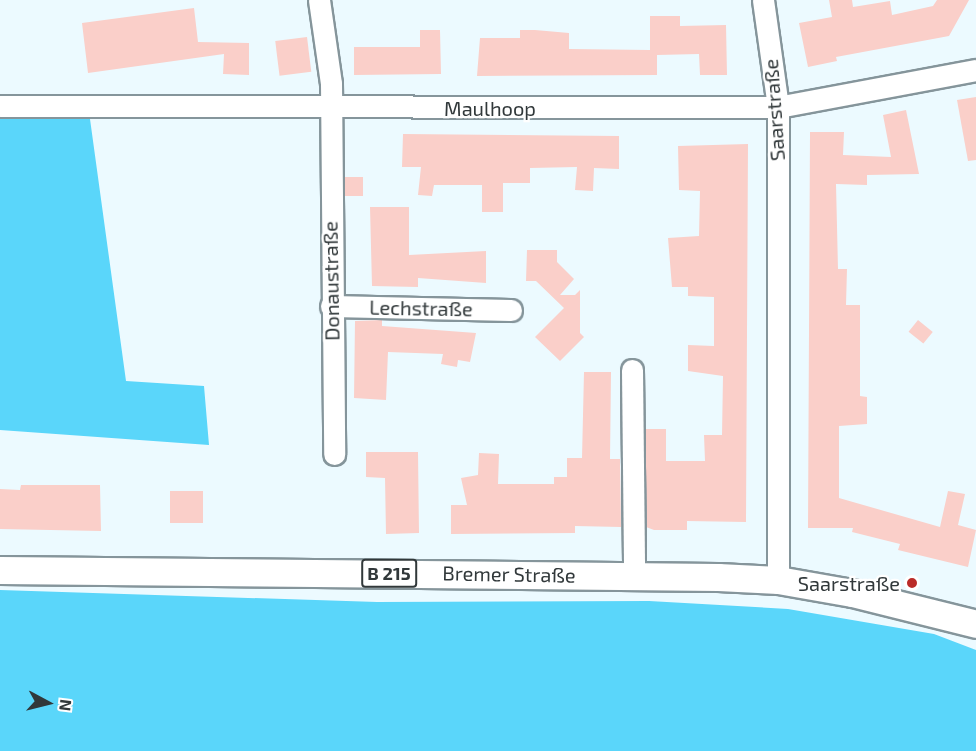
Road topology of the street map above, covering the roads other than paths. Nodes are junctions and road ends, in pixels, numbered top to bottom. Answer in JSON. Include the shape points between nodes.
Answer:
{"nodes":[{"id":1,"x":319,"y":0,"type":"edge"},
{"id":2,"x":763,"y":0,"type":"edge"},
{"id":3,"x":976,"y":70,"type":"edge"},
{"id":4,"x":0,"y":106,"type":"edge"},
{"id":5,"x":778,"y":107,"type":"junction"},
{"id":6,"x":330,"y":108,"type":"junction"},
{"id":7,"x":331,"y":306,"type":"junction"},
{"id":8,"x":511,"y":310,"type":"dead end"},
{"id":9,"x":632,"y":370,"type":"dead end"},
{"id":10,"x":334,"y":454,"type":"dead end"},
{"id":11,"x":0,"y":570,"type":"edge"},
{"id":12,"x":634,"y":576,"type":"junction"},
{"id":13,"x":778,"y":580,"type":"junction"},
{"id":14,"x":976,"y":624,"type":"edge"}],
"edges":[{"from":1,"to":6,"type":"street","name":"Donaustraße"},
{"from":2,"to":5,"type":"street","name":"Saarstraße"},
{"from":3,"to":5,"type":"street","name":"Maulhoop"},
{"from":4,"to":6,"type":"street","name":"Maulhoop"},
{"from":5,"to":6,"type":"street","name":"Maulhoop"},
{"from":5,"to":13,"type":"street","name":"Saarstraße"},
{"from":6,"to":7,"type":"street","name":"Donaustraße"},
{"from":7,"to":8,"type":"street","name":"Lechstraße"},
{"from":7,"to":10,"type":"street","name":"Donaustraße"},
{"from":9,"to":12,"type":"street"},
{"from":11,"to":12,"type":"main road","name":"Bremer Straße","number":"B 215"},
{"from":12,"to":13,"type":"main road","name":"Bremer Straße","number":"B 215"},
{"from":13,"to":14,"type":"main road","name":"Bremer Straße","number":"B 215","via":[[907,605]]}]}
